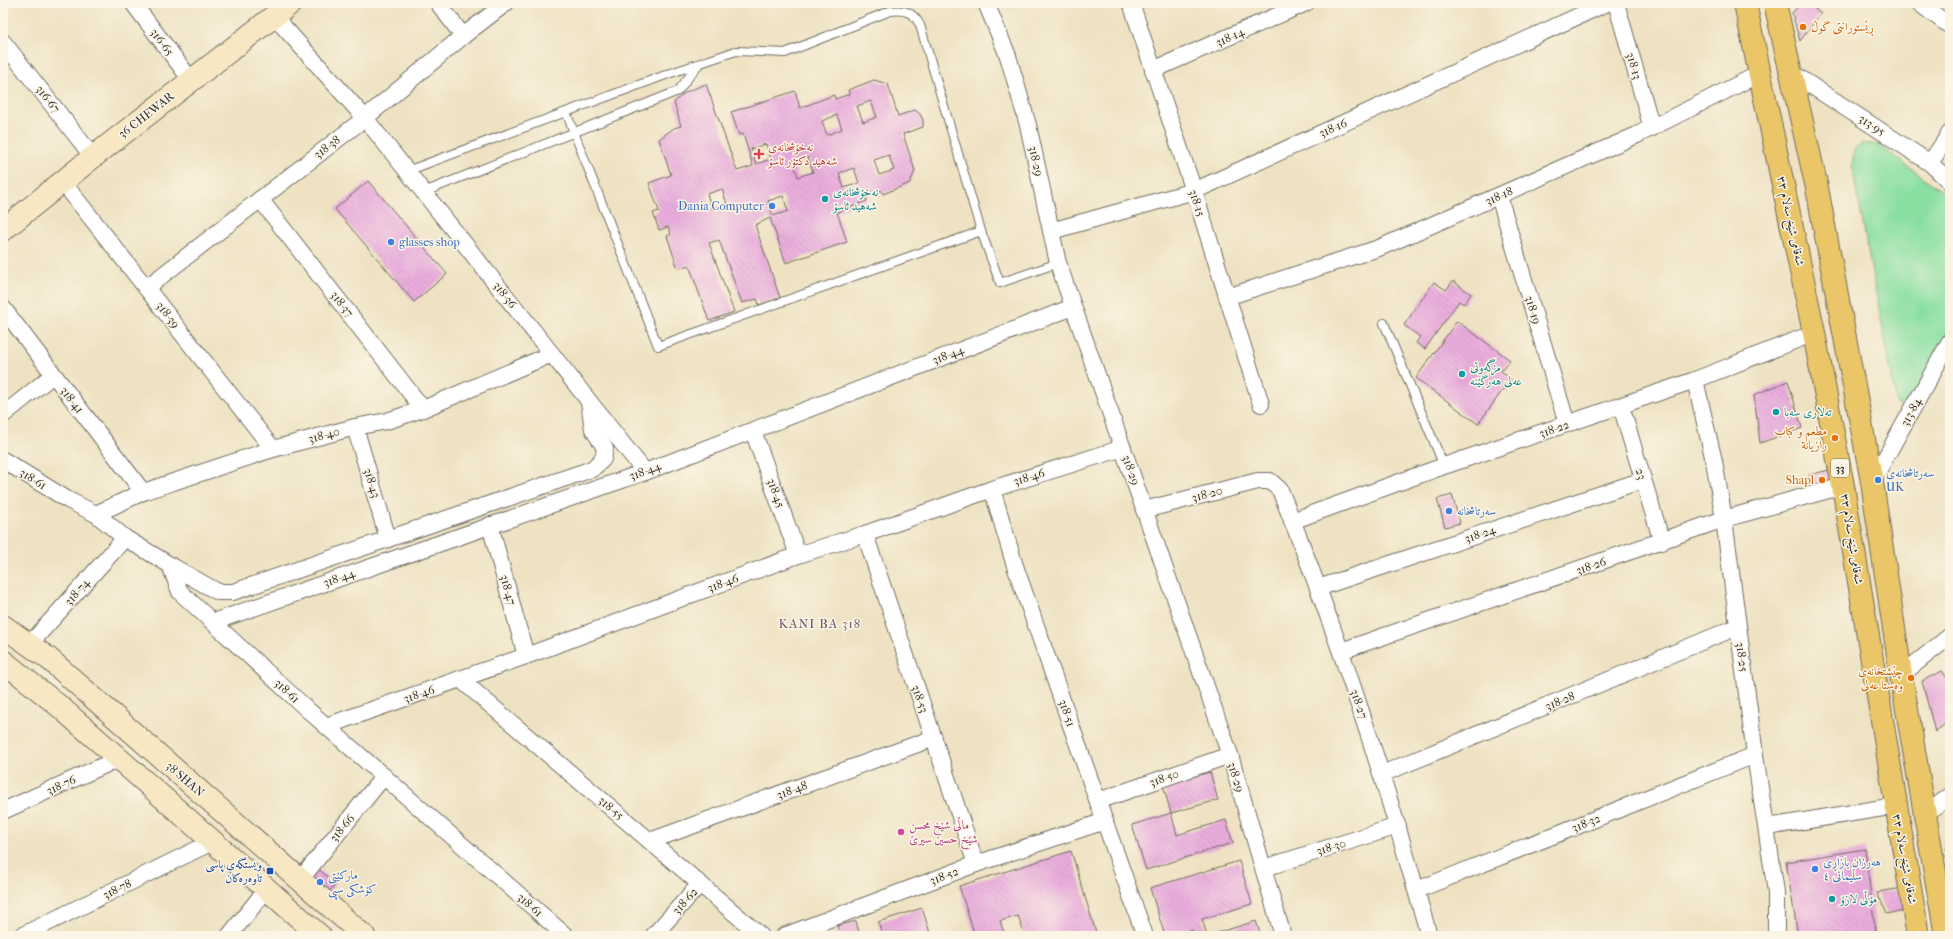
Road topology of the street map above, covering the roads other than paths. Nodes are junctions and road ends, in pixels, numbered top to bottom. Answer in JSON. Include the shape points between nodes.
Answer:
{"nodes":[{"id":1,"x":133,"y":3,"type":"edge"},
{"id":2,"x":291,"y":3,"type":"edge"},
{"id":3,"x":438,"y":3,"type":"edge"},
{"id":4,"x":506,"y":3,"type":"edge"},
{"id":5,"x":986,"y":3,"type":"edge"},
{"id":6,"x":1131,"y":3,"type":"edge"},
{"id":7,"x":1306,"y":3,"type":"edge"},
{"id":8,"x":1607,"y":3,"type":"edge"},
{"id":9,"x":1616,"y":3,"type":"edge"},
{"id":10,"x":1745,"y":3,"type":"edge"},
{"id":11,"x":1775,"y":3,"type":"edge"},
{"id":12,"x":1921,"y":4,"type":"edge"},
{"id":13,"x":274,"y":16,"type":"junction"},
{"id":14,"x":1950,"y":26,"type":"edge"},
{"id":15,"x":463,"y":36,"type":"junction"},
{"id":16,"x":6,"y":52,"type":"edge"},
{"id":17,"x":699,"y":64,"type":"junction"},
{"id":18,"x":1153,"y":70,"type":"junction"},
{"id":19,"x":1761,"y":73,"type":"junction"},
{"id":20,"x":1792,"y":73,"type":"junction"},
{"id":21,"x":191,"y":80,"type":"junction"},
{"id":22,"x":566,"y":112,"type":"junction"},
{"id":23,"x":365,"y":118,"type":"junction"},
{"id":24,"x":1652,"y":128,"type":"junction"},
{"id":25,"x":575,"y":132,"type":"junction"},
{"id":26,"x":1950,"y":133,"type":"edge"},
{"id":27,"x":92,"y":157,"type":"junction"},
{"id":28,"x":1930,"y":163,"type":"junction"},
{"id":29,"x":407,"y":171,"type":"junction"},
{"id":30,"x":62,"y":181,"type":"junction"},
{"id":31,"x":1950,"y":182,"type":"edge"},
{"id":32,"x":1194,"y":191,"type":"junction"},
{"id":33,"x":424,"y":192,"type":"junction"},
{"id":34,"x":1499,"y":196,"type":"junction"},
{"id":35,"x":260,"y":199,"type":"junction"},
{"id":36,"x":3,"y":230,"type":"edge"},
{"id":37,"x":981,"y":231,"type":"junction"},
{"id":38,"x":1050,"y":231,"type":"junction"},
{"id":39,"x":1058,"y":263,"type":"junction"},
{"id":40,"x":146,"y":288,"type":"junction"},
{"id":41,"x":1228,"y":297,"type":"junction"},
{"id":42,"x":1073,"y":307,"type":"junction"},
{"id":43,"x":3,"y":308,"type":"edge"},
{"id":44,"x":1384,"y":323,"type":"dead end"},
{"id":45,"x":1814,"y":333,"type":"junction"},
{"id":46,"x":1950,"y":341,"type":"edge"},
{"id":47,"x":552,"y":354,"type":"junction"},
{"id":48,"x":53,"y":375,"type":"junction"},
{"id":49,"x":1695,"y":380,"type":"junction"},
{"id":50,"x":588,"y":401,"type":"junction"},
{"id":51,"x":1261,"y":404,"type":"dead end"},
{"id":52,"x":1621,"y":406,"type":"junction"},
{"id":53,"x":423,"y":409,"type":"junction"},
{"id":54,"x":3,"y":415,"type":"edge"},
{"id":55,"x":1567,"y":424,"type":"junction"},
{"id":56,"x":355,"y":427,"type":"junction"},
{"id":57,"x":753,"y":431,"type":"junction"},
{"id":58,"x":1123,"y":448,"type":"junction"},
{"id":59,"x":273,"y":449,"type":"junction"},
{"id":60,"x":3,"y":460,"type":"edge"},
{"id":61,"x":1444,"y":466,"type":"junction"},
{"id":62,"x":645,"y":472,"type":"junction"},
{"id":63,"x":1643,"y":480,"type":"junction"},
{"id":64,"x":1270,"y":481,"type":"joint"},
{"id":65,"x":1872,"y":482,"type":"junction"},
{"id":66,"x":1843,"y":486,"type":"junction"},
{"id":67,"x":992,"y":489,"type":"junction"},
{"id":68,"x":143,"y":492,"type":"junction"},
{"id":69,"x":1144,"y":510,"type":"junction"},
{"id":70,"x":96,"y":514,"type":"junction"},
{"id":71,"x":1724,"y":519,"type":"junction"},
{"id":72,"x":1292,"y":521,"type":"junction"},
{"id":73,"x":490,"y":525,"type":"junction"},
{"id":74,"x":865,"y":534,"type":"junction"},
{"id":75,"x":125,"y":538,"type":"junction"},
{"id":76,"x":388,"y":538,"type":"junction"},
{"id":77,"x":1662,"y":542,"type":"junction"},
{"id":78,"x":798,"y":555,"type":"junction"},
{"id":79,"x":170,"y":565,"type":"junction"},
{"id":80,"x":1318,"y":588,"type":"junction"},
{"id":81,"x":213,"y":622,"type":"junction"},
{"id":82,"x":3,"y":626,"type":"edge"},
{"id":83,"x":1737,"y":627,"type":"junction"},
{"id":84,"x":1950,"y":636,"type":"edge"},
{"id":85,"x":30,"y":645,"type":"junction"},
{"id":86,"x":1341,"y":651,"type":"junction"},
{"id":87,"x":526,"y":656,"type":"junction"},
{"id":88,"x":6,"y":667,"type":"edge"},
{"id":89,"x":1901,"y":675,"type":"junction"},
{"id":90,"x":460,"y":679,"type":"junction"},
{"id":91,"x":326,"y":726,"type":"junction"},
{"id":92,"x":934,"y":738,"type":"junction"},
{"id":93,"x":1230,"y":755,"type":"junction"},
{"id":94,"x":1755,"y":755,"type":"junction"},
{"id":95,"x":118,"y":759,"type":"junction"},
{"id":96,"x":1382,"y":774,"type":"junction"},
{"id":97,"x":384,"y":776,"type":"junction"},
{"id":98,"x":1950,"y":796,"type":"edge"},
{"id":99,"x":1098,"y":801,"type":"junction"},
{"id":100,"x":1895,"y":806,"type":"junction"},
{"id":101,"x":3,"y":811,"type":"edge"},
{"id":102,"x":1925,"y":814,"type":"junction"},
{"id":103,"x":1105,"y":822,"type":"junction"},
{"id":104,"x":1398,"y":826,"type":"junction"},
{"id":105,"x":1767,"y":827,"type":"junction"},
{"id":106,"x":650,"y":841,"type":"junction"},
{"id":107,"x":212,"y":842,"type":"junction"},
{"id":108,"x":976,"y":864,"type":"junction"},
{"id":109,"x":1264,"y":868,"type":"junction"},
{"id":110,"x":300,"y":880,"type":"junction"},
{"id":111,"x":700,"y":884,"type":"junction"},
{"id":112,"x":266,"y":890,"type":"junction"},
{"id":113,"x":1417,"y":890,"type":"junction"},
{"id":114,"x":22,"y":936,"type":"edge"},
{"id":115,"x":229,"y":936,"type":"edge"},
{"id":116,"x":320,"y":936,"type":"edge"},
{"id":117,"x":364,"y":936,"type":"edge"},
{"id":118,"x":566,"y":936,"type":"edge"},
{"id":119,"x":653,"y":936,"type":"edge"},
{"id":120,"x":761,"y":936,"type":"edge"},
{"id":121,"x":784,"y":936,"type":"edge"},
{"id":122,"x":1145,"y":936,"type":"edge"},
{"id":123,"x":1283,"y":936,"type":"edge"},
{"id":124,"x":1429,"y":936,"type":"edge"},
{"id":125,"x":1776,"y":936,"type":"edge"},
{"id":126,"x":1918,"y":936,"type":"edge"},
{"id":127,"x":1946,"y":936,"type":"edge"}],
"edges":[{"from":1,"to":21,"type":"street","name":"316-65"},
{"from":2,"to":13,"type":"street","name":"36 CHEWAR"},
{"from":3,"to":15,"type":"street"},
{"from":4,"to":15,"type":"street","name":"318-38"},
{"from":5,"to":38,"type":"street","name":"318-29","via":[[1008,56],[1028,125]]},
{"from":6,"to":18,"type":"street","name":"318-15"},
{"from":7,"to":18,"type":"street","name":"318-14"},
{"from":8,"to":32,"type":"street","name":"318-16"},
{"from":9,"to":24,"type":"street","name":"318-13"},
{"from":10,"to":19,"type":"main road","name":"شەقامی شێخ سەلام ٣٣","number":"33"},
{"from":11,"to":20,"type":"main road"},
{"from":12,"to":14,"type":"street"},
{"from":13,"to":21,"type":"street","name":"36 CHEWAR"},
{"from":13,"to":23,"type":"street","name":"318-36"},
{"from":15,"to":23,"type":"street","name":"318-38"},
{"from":16,"to":27,"type":"street","name":"316-67"},
{"from":17,"to":22,"type":"lane"},
{"from":17,"to":25,"type":"lane","via":[[678,91]]},
{"from":17,"to":37,"type":"lane","via":[[736,51],[785,53],[890,11],[908,12],[920,25]]},
{"from":18,"to":32,"type":"street","name":"318-15"},
{"from":19,"to":24,"type":"street","name":"318-18"},
{"from":19,"to":45,"type":"main road","name":"شەقامی شێخ سەلام ٣٣","number":"33"},
{"from":20,"to":28,"type":"street","name":"313-95"},
{"from":20,"to":65,"type":"main road","via":[[1817,188]]},
{"from":21,"to":27,"type":"street","name":"36 CHEWAR"},
{"from":22,"to":25,"type":"lane"},
{"from":22,"to":29,"type":"lane"},
{"from":23,"to":29,"type":"street","name":"318-36"},
{"from":23,"to":35,"type":"street","name":"318-38"},
{"from":24,"to":34,"type":"street","name":"318-18"},
{"from":25,"to":33,"type":"lane"},
{"from":25,"to":37,"type":"lane","via":[[658,346]]},
{"from":26,"to":28,"type":"street"},
{"from":27,"to":30,"type":"street","name":"36 CHEWAR"},
{"from":28,"to":31,"type":"street","name":"313-95"},
{"from":29,"to":33,"type":"street","name":"318-36"},
{"from":30,"to":36,"type":"street","name":"36 CHEWAR"},
{"from":30,"to":40,"type":"street","name":"318-39"},
{"from":32,"to":38,"type":"street","name":"318-16"},
{"from":32,"to":41,"type":"street","name":"318-15"},
{"from":33,"to":47,"type":"street","name":"318-36"},
{"from":34,"to":41,"type":"street","name":"318-18","via":[[1379,248]]},
{"from":34,"to":55,"type":"street","name":"318-19"},
{"from":35,"to":40,"type":"street","name":"318-38"},
{"from":35,"to":53,"type":"street","name":"318-37"},
{"from":37,"to":39,"type":"lane","via":[[1000,284]]},
{"from":38,"to":39,"type":"street","name":"318-29"},
{"from":39,"to":42,"type":"street","name":"318-29"},
{"from":40,"to":59,"type":"street","name":"318-39"},
{"from":41,"to":51,"type":"street","name":"318-15"},
{"from":42,"to":57,"type":"street","name":"318-44"},
{"from":42,"to":58,"type":"street","name":"318-29"},
{"from":43,"to":48,"type":"street","name":"318-41"},
{"from":44,"to":61,"type":"lane"},
{"from":45,"to":49,"type":"street","name":"318-22"},
{"from":45,"to":66,"type":"main road","name":"شەقامی شێخ سەلام ٣٣","number":"33"},
{"from":46,"to":65,"type":"street","name":"313-84"},
{"from":47,"to":50,"type":"street","name":"318-36"},
{"from":47,"to":53,"type":"street","name":"318-40"},
{"from":48,"to":54,"type":"street"},
{"from":48,"to":68,"type":"street","name":"318-41"},
{"from":49,"to":52,"type":"street","name":"318-22"},
{"from":49,"to":71,"type":"street","name":"318-25","via":[[1714,461]]},
{"from":50,"to":62,"type":"street","name":"318-36"},
{"from":50,"to":76,"type":"street","via":[[593,429],[605,448],[603,459],[592,469]]},
{"from":52,"to":55,"type":"street","name":"318-22"},
{"from":52,"to":63,"type":"street","name":"23"},
{"from":53,"to":56,"type":"street","name":"318-40","via":[[387,421]]},
{"from":55,"to":61,"type":"street","name":"318-22"},
{"from":56,"to":59,"type":"street","name":"318-40"},
{"from":56,"to":76,"type":"street","name":"318-43"},
{"from":57,"to":62,"type":"street","name":"318-44"},
{"from":57,"to":78,"type":"street","name":"318-45"},
{"from":58,"to":67,"type":"street","name":"318-46"},
{"from":58,"to":69,"type":"street","name":"318-29"},
{"from":59,"to":68,"type":"street","name":"318-40"},
{"from":60,"to":70,"type":"street","name":"318-61"},
{"from":61,"to":72,"type":"street","name":"318-22"},
{"from":62,"to":73,"type":"street","name":"318-44"},
{"from":63,"to":77,"type":"street","name":"23"},
{"from":63,"to":80,"type":"street","name":"318-24"},
{"from":64,"to":69,"type":"street","name":"318-20","via":[[1258,480]]},
{"from":64,"to":72,"type":"street","name":"318-27","via":[[1280,490]]},
{"from":65,"to":89,"type":"main road"},
{"from":66,"to":71,"type":"street","name":"318-26"},
{"from":66,"to":100,"type":"main road","name":"شەقامی شێخ سەلام ٣٣","number":"33"},
{"from":67,"to":74,"type":"street","name":"318-46"},
{"from":67,"to":99,"type":"street","name":"318-51","via":[[1015,566]]},
{"from":68,"to":70,"type":"street","name":"318-40"},
{"from":69,"to":93,"type":"street","name":"318-29"},
{"from":70,"to":75,"type":"street","name":"318-61"},
{"from":71,"to":77,"type":"street","name":"318-26"},
{"from":71,"to":83,"type":"street","name":"318-25"},
{"from":72,"to":80,"type":"street","name":"318-27"},
{"from":73,"to":81,"type":"street","name":"318-44"},
{"from":73,"to":87,"type":"street","name":"318-47"},
{"from":74,"to":78,"type":"street","name":"318-46"},
{"from":74,"to":92,"type":"street","name":"318-53"},
{"from":75,"to":79,"type":"street","name":"318-61"},
{"from":75,"to":85,"type":"street","name":"318-74"},
{"from":76,"to":79,"type":"street","via":[[233,592],[218,592]]},
{"from":77,"to":86,"type":"street","name":"318-26"},
{"from":78,"to":87,"type":"street","name":"318-46"},
{"from":79,"to":81,"type":"street","name":"318-61","via":[[180,592]]},
{"from":80,"to":86,"type":"street","name":"318-27"},
{"from":81,"to":91,"type":"street","name":"318-61"},
{"from":82,"to":85,"type":"street","name":"38 SHAN"},
{"from":83,"to":94,"type":"street","name":"318-25"},
{"from":83,"to":96,"type":"street","name":"318-28"},
{"from":84,"to":89,"type":"street"},
{"from":85,"to":110,"type":"street","name":"38 SHAN","via":[[48,658]]},
{"from":86,"to":96,"type":"street","name":"318-27"},
{"from":87,"to":90,"type":"street","name":"318-46"},
{"from":88,"to":95,"type":"street"},
{"from":89,"to":102,"type":"main road"},
{"from":90,"to":91,"type":"street","name":"318-46"},
{"from":90,"to":106,"type":"street","name":"318-55"},
{"from":91,"to":97,"type":"street","name":"318-61"},
{"from":92,"to":106,"type":"street","name":"318-48"},
{"from":92,"to":108,"type":"street","name":"318-53"},
{"from":93,"to":99,"type":"street","name":"318-50"},
{"from":93,"to":109,"type":"street","name":"318-29"},
{"from":94,"to":105,"type":"street","name":"318-25"},
{"from":94,"to":113,"type":"street","name":"318-32"},
{"from":95,"to":101,"type":"street","name":"318-76"},
{"from":95,"to":107,"type":"street"},
{"from":96,"to":104,"type":"street","name":"318-27"},
{"from":97,"to":110,"type":"street","name":"318-66"},
{"from":97,"to":118,"type":"street","name":"318-61"},
{"from":98,"to":102,"type":"street"},
{"from":99,"to":103,"type":"street","name":"318-51"},
{"from":100,"to":105,"type":"street"},
{"from":100,"to":126,"type":"main road","name":"شەقامی شێخ سەلام ٣٣","number":"33"},
{"from":102,"to":127,"type":"main road"},
{"from":103,"to":108,"type":"street","name":"318-52"},
{"from":103,"to":122,"type":"street","name":"318-51"},
{"from":104,"to":109,"type":"street","name":"318-30"},
{"from":104,"to":113,"type":"street","name":"318-27"},
{"from":105,"to":125,"type":"street","name":"318-25","via":[[1776,892]]},
{"from":106,"to":111,"type":"street","name":"318-55"},
{"from":107,"to":112,"type":"street"},
{"from":107,"to":114,"type":"street","name":"318-78"},
{"from":108,"to":121,"type":"street","name":"318-52"},
{"from":109,"to":123,"type":"street","name":"318-29"},
{"from":110,"to":112,"type":"street"},
{"from":110,"to":117,"type":"street","name":"38 SHAN"},
{"from":111,"to":119,"type":"street","name":"318-62"},
{"from":111,"to":120,"type":"street","name":"318-55"},
{"from":112,"to":115,"type":"street"},
{"from":112,"to":116,"type":"street"},
{"from":113,"to":124,"type":"street","name":"318-27"}]}
